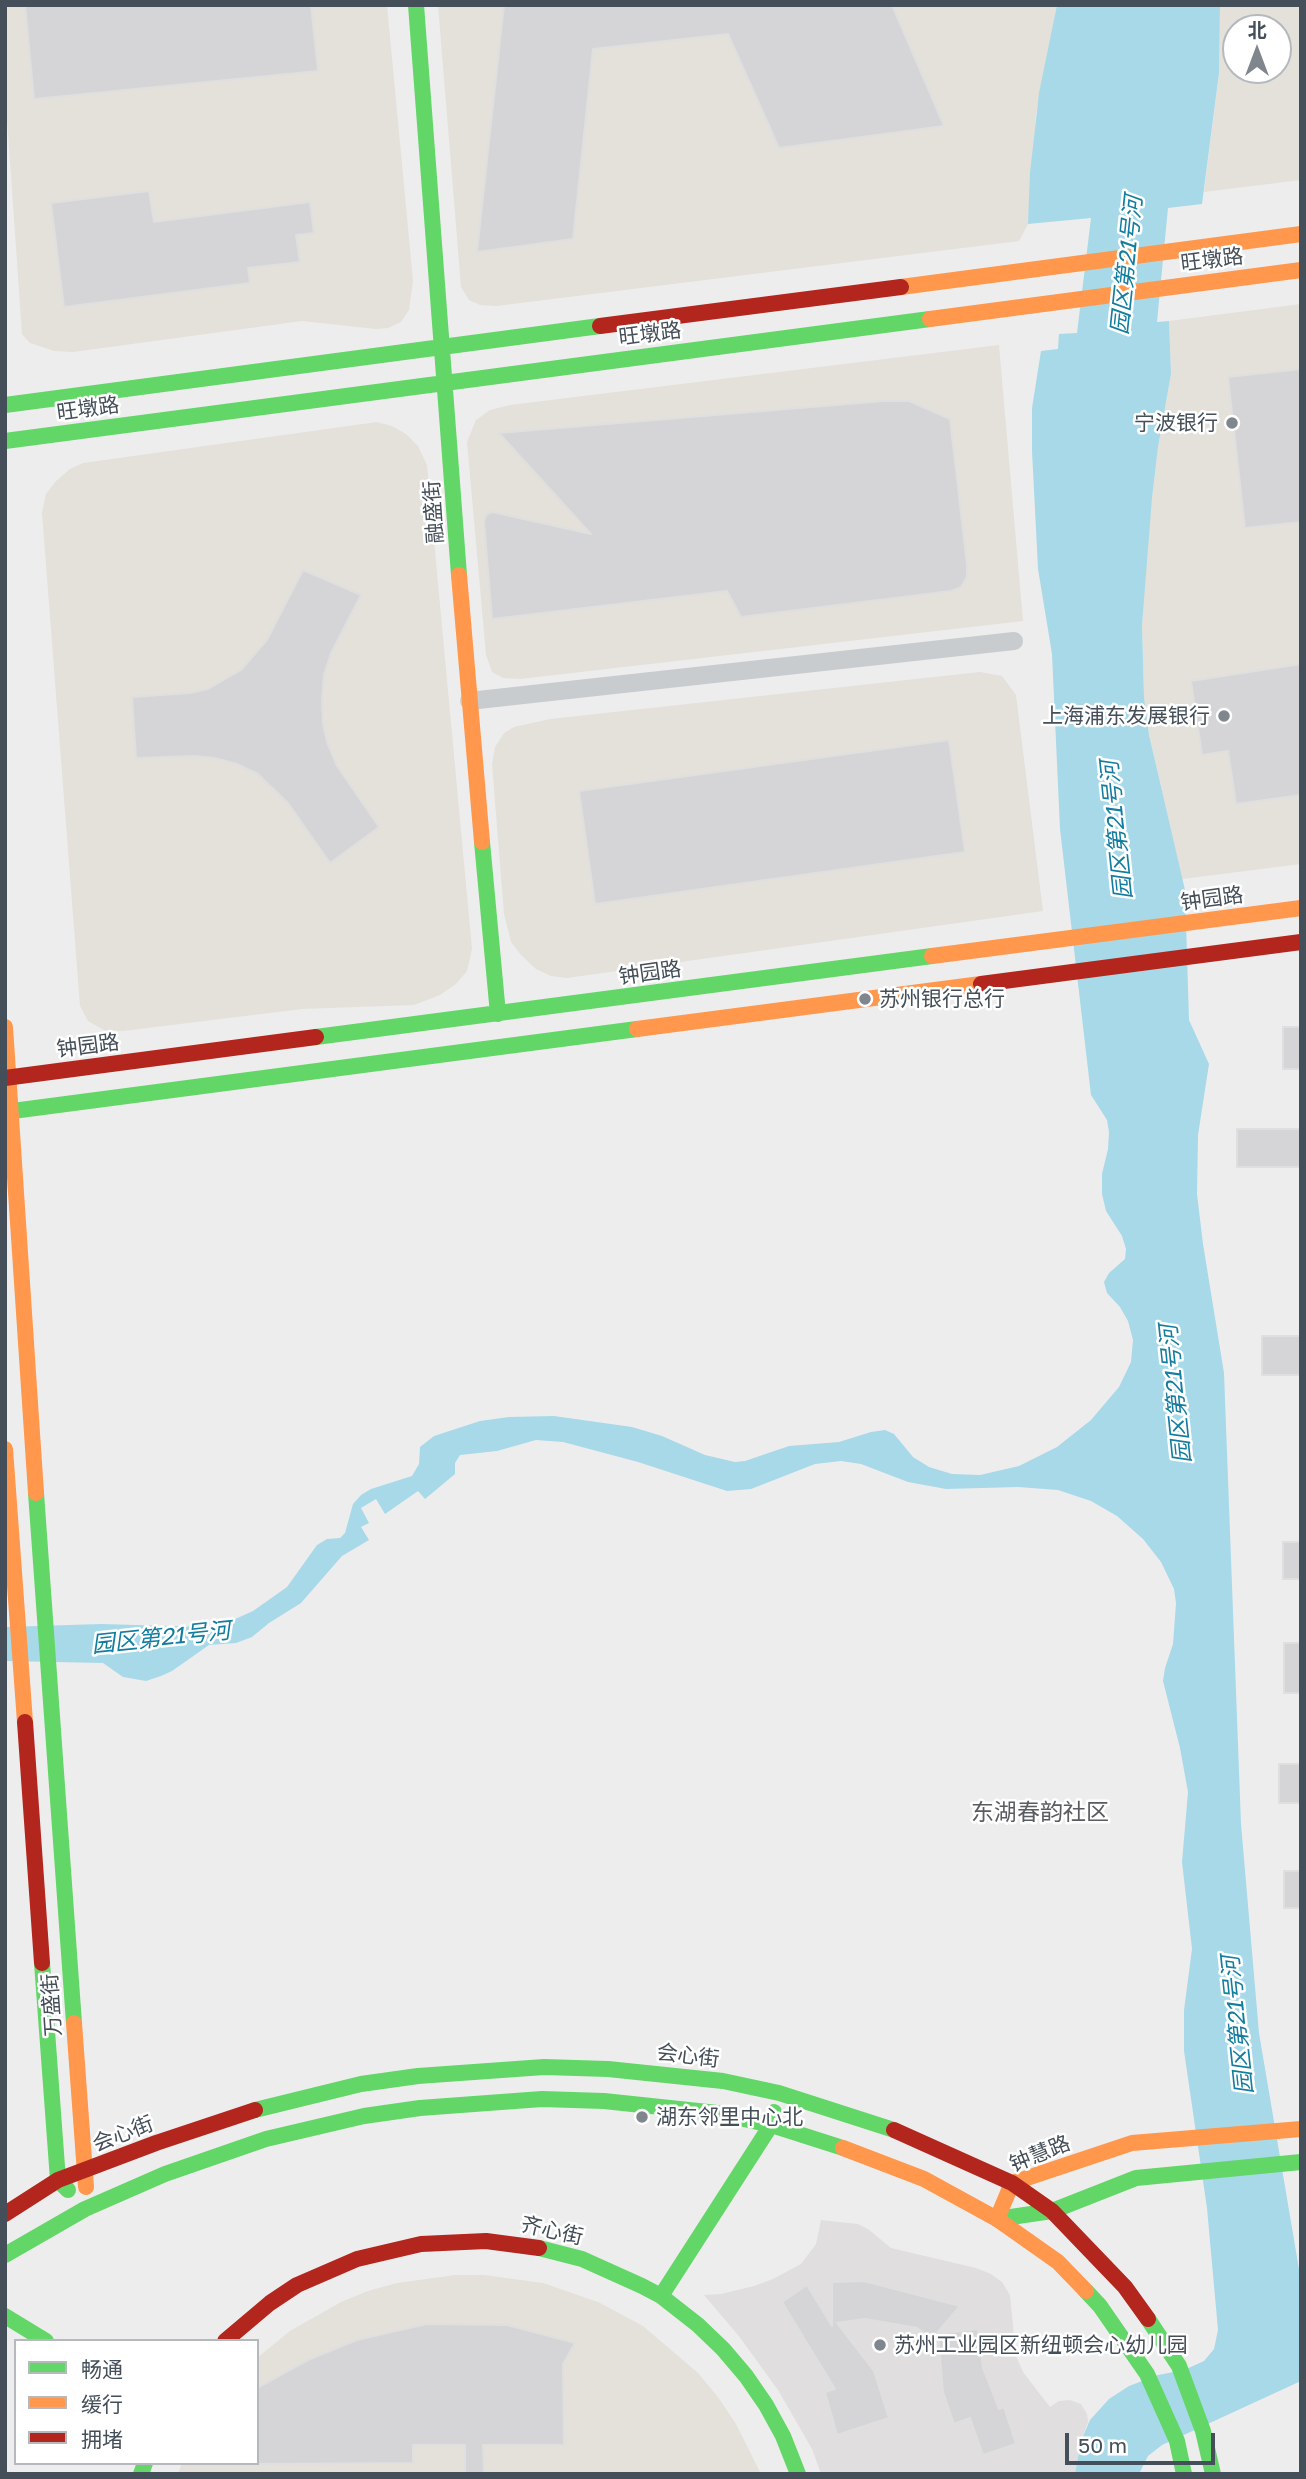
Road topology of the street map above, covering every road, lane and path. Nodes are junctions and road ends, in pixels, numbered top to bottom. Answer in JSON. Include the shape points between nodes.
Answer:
{"nodes":[{"id":1,"x":416,"y":5,"type":"edge"},
{"id":2,"x":1301,"y":234,"type":"edge"},
{"id":3,"x":1301,"y":270,"type":"edge"},
{"id":4,"x":443,"y":346,"type":"junction"},
{"id":5,"x":445,"y":382,"type":"junction"},
{"id":6,"x":5,"y":405,"type":"edge"},
{"id":7,"x":5,"y":441,"type":"edge"},
{"id":8,"x":1014,"y":641,"type":"dead end"},
{"id":9,"x":469,"y":701,"type":"junction"},
{"id":10,"x":1301,"y":908,"type":"edge"},
{"id":11,"x":1301,"y":942,"type":"edge"},
{"id":12,"x":498,"y":1014,"type":"junction"},
{"id":13,"x":5,"y":1027,"type":"edge"},
{"id":14,"x":7,"y":1078,"type":"edge"},
{"id":15,"x":8,"y":1112,"type":"edge"},
{"id":16,"x":5,"y":1449,"type":"edge"},
{"id":17,"x":779,"y":2093,"type":"junction"},
{"id":18,"x":771,"y":2125,"type":"junction"},
{"id":19,"x":1301,"y":2129,"type":"edge"},
{"id":20,"x":1301,"y":2162,"type":"edge"},
{"id":21,"x":86,"y":2171,"type":"junction"},
{"id":22,"x":58,"y":2180,"type":"junction"},
{"id":23,"x":1012,"y":2183,"type":"junction"},
{"id":24,"x":85,"y":2209,"type":"junction"},
{"id":25,"x":1052,"y":2211,"type":"junction"},
{"id":26,"x":5,"y":2214,"type":"edge"},
{"id":27,"x":997,"y":2219,"type":"junction"},
{"id":28,"x":5,"y":2255,"type":"edge"},
{"id":29,"x":661,"y":2296,"type":"junction"},
{"id":30,"x":5,"y":2316,"type":"edge"},
{"id":31,"x":43,"y":2339,"type":"edge"},
{"id":32,"x":227,"y":2339,"type":"edge"},
{"id":33,"x":798,"y":2474,"type":"edge"},
{"id":34,"x":1184,"y":2474,"type":"edge"},
{"id":35,"x":1213,"y":2474,"type":"edge"}],
"edges":[{"from":1,"to":4,"type":"main road","name":"融盛街"},
{"from":2,"to":4,"type":"main road","name":"旺墩路"},
{"from":3,"to":5,"type":"main road","name":"旺墩路"},
{"from":4,"to":5,"type":"main road","name":"融盛街"},
{"from":4,"to":6,"type":"main road","name":"旺墩路"},
{"from":5,"to":7,"type":"main road","name":"旺墩路"},
{"from":5,"to":9,"type":"main road","name":"融盛街"},
{"from":8,"to":9,"type":"street"},
{"from":9,"to":12,"type":"main road","name":"融盛街"},
{"from":10,"to":12,"type":"main road","name":"钟园路"},
{"from":11,"to":15,"type":"main road"},
{"from":12,"to":14,"type":"main road","name":"钟园路"},
{"from":13,"to":14,"type":"main road","name":"万盛街"},
{"from":14,"to":15,"type":"main road","name":"万盛街"},
{"from":15,"to":21,"type":"main road","name":"万盛街"},
{"from":16,"to":22,"type":"main road","name":"万盛街"},
{"from":17,"to":18,"type":"main road"},
{"from":17,"to":21,"type":"main road","name":"会心街","via":[[723,2081],[574,2067],[418,2076],[260,2108]]},
{"from":17,"to":23,"type":"main road","name":"会心街","via":[[895,2130]]},
{"from":18,"to":24,"type":"main road","via":[[717,2113],[572,2099],[419,2108],[266,2139],[164,2174]]},
{"from":18,"to":27,"type":"main road","via":[[883,2161]]},
{"from":18,"to":29,"type":"main road"},
{"from":19,"to":23,"type":"main road","name":"钟慧路","via":[[1132,2143]]},
{"from":20,"to":25,"type":"main road","via":[[1136,2178]]},
{"from":21,"to":22,"type":"main road","name":"会心街"},
{"from":21,"to":24,"type":"main road","name":"万盛街"},
{"from":22,"to":24,"type":"main road"},
{"from":22,"to":26,"type":"main road","name":"会心街"},
{"from":23,"to":25,"type":"main road","name":"会心街"},
{"from":23,"to":27,"type":"main road","name":"钟慧路"},
{"from":24,"to":28,"type":"main road"},
{"from":25,"to":27,"type":"main road"},
{"from":25,"to":35,"type":"main road","name":"会心街","via":[[1125,2287],[1179,2366]]},
{"from":27,"to":34,"type":"main road","via":[[1058,2262],[1125,2339],[1147,2374],[1177,2441]]},
{"from":29,"to":32,"type":"main road","name":"齐心街","via":[[613,2271],[551,2250],[486,2241],[421,2244],[327,2271],[270,2303]]},
{"from":29,"to":33,"type":"main road","name":"齐心街","via":[[706,2333],[746,2376],[783,2436]]},
{"from":30,"to":31,"type":"main road"}]}
